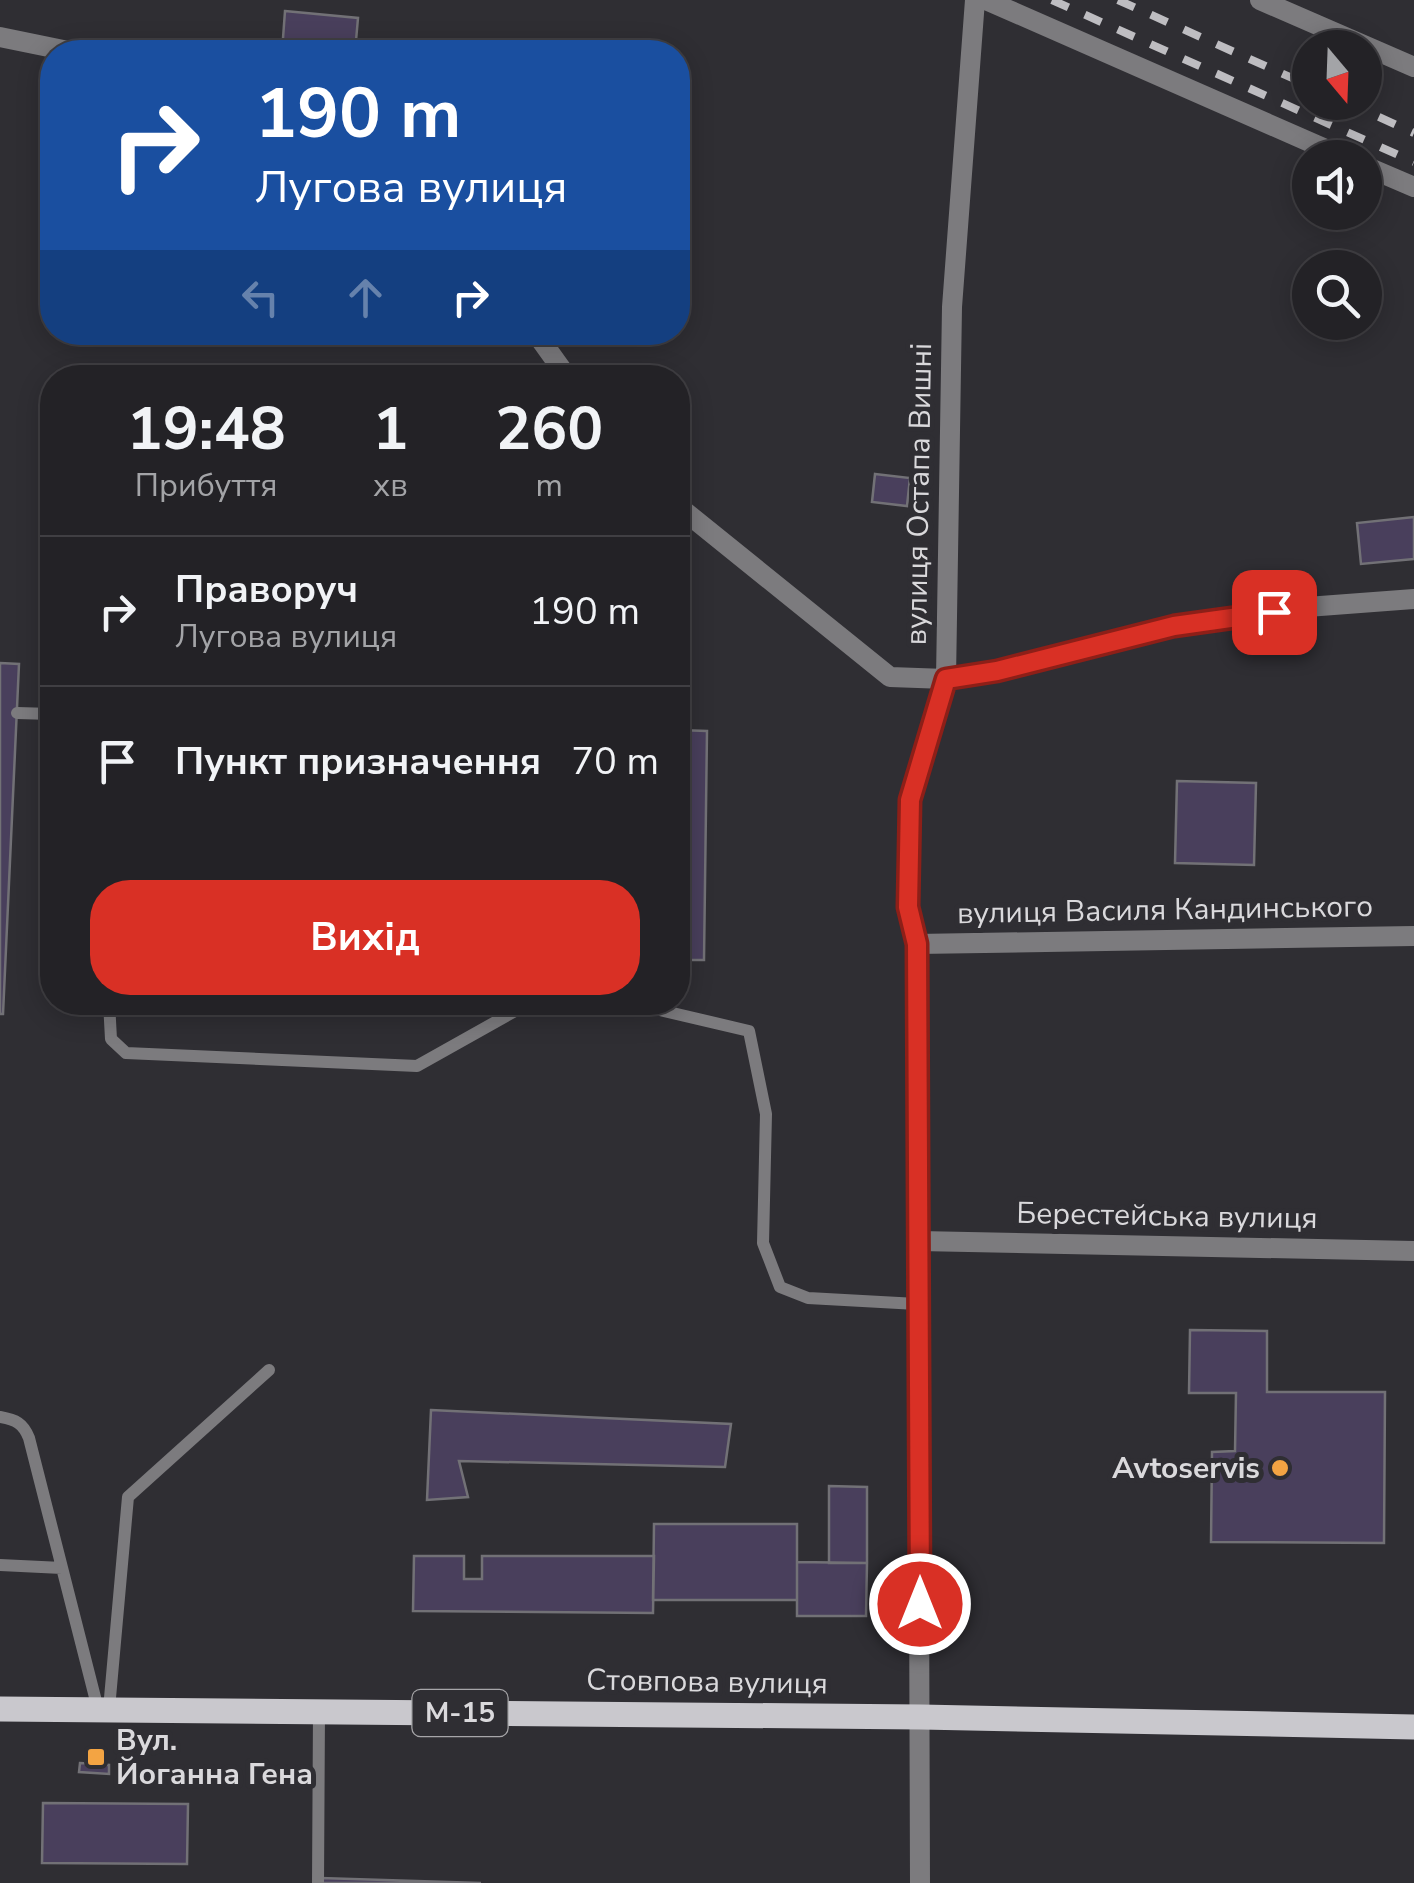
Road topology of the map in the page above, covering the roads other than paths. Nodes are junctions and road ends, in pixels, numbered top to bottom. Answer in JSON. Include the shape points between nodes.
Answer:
{"nodes":[{"id":1,"x":976,"y":0,"type":"edge"},
{"id":2,"x":986,"y":0,"type":"edge"},
{"id":3,"x":1260,"y":0,"type":"edge"},
{"id":4,"x":0,"y":36,"type":"edge"},
{"id":5,"x":40,"y":45,"type":"edge"},
{"id":6,"x":1414,"y":67,"type":"edge"},
{"id":7,"x":1305,"y":140,"type":"edge"},
{"id":8,"x":1382,"y":173,"type":"edge"},
{"id":9,"x":1414,"y":187,"type":"edge"},
{"id":10,"x":690,"y":516,"type":"edge"},
{"id":11,"x":1414,"y":599,"type":"edge"},
{"id":12,"x":946,"y":679,"type":"junction"},
{"id":13,"x":17,"y":714,"type":"dead end"},
{"id":14,"x":40,"y":714,"type":"edge"},
{"id":15,"x":1414,"y":936,"type":"edge"},
{"id":16,"x":917,"y":944,"type":"junction"},
{"id":17,"x":110,"y":1015,"type":"edge"},
{"id":18,"x":508,"y":1015,"type":"edge"},
{"id":19,"x":682,"y":1015,"type":"edge"},
{"id":20,"x":919,"y":1241,"type":"junction"},
{"id":21,"x":1414,"y":1251,"type":"edge"},
{"id":22,"x":917,"y":1304,"type":"junction"},
{"id":23,"x":269,"y":1370,"type":"dead end"},
{"id":24,"x":0,"y":1417,"type":"edge"},
{"id":25,"x":0,"y":1566,"type":"edge"},
{"id":26,"x":62,"y":1568,"type":"junction"},
{"id":27,"x":0,"y":1709,"type":"edge"},
{"id":28,"x":103,"y":1709,"type":"junction"},
{"id":29,"x":319,"y":1711,"type":"junction"},
{"id":30,"x":921,"y":1717,"type":"junction"},
{"id":31,"x":1414,"y":1727,"type":"edge"},
{"id":32,"x":318,"y":1883,"type":"edge"},
{"id":33,"x":920,"y":1883,"type":"edge"}],
"edges":[{"from":1,"to":12,"type":"street","name":"вулиця Остапа Вишні","via":[[952,307]]},
{"from":2,"to":7,"type":"street"},
{"from":3,"to":6,"type":"street"},
{"from":4,"to":5,"type":"street"},
{"from":8,"to":9,"type":"street"},
{"from":10,"to":12,"type":"street","via":[[890,677]]},
{"from":11,"to":12,"type":"street","via":[[1174,626]]},
{"from":12,"to":16,"type":"street","name":"вулиця Остапа Вишні","via":[[910,800],[908,907]]},
{"from":13,"to":14,"type":"lane"},
{"from":15,"to":16,"type":"street","name":"вулиця Василя Кандинського"},
{"from":16,"to":20,"type":"street","name":"вулиця Остапа Вишні"},
{"from":17,"to":18,"type":"lane","via":[[111,1039],[126,1053],[418,1066]]},
{"from":19,"to":22,"type":"lane","via":[[749,1031],[766,1114],[764,1243],[780,1287],[808,1298]]},
{"from":20,"to":21,"type":"street","name":"Берестейська вулиця"},
{"from":20,"to":22,"type":"street","name":"вулиця Остапа Вишні"},
{"from":22,"to":30,"type":"street","name":"вулиця Остапа Вишні"},
{"from":23,"to":28,"type":"lane","via":[[128,1497]]},
{"from":24,"to":26,"type":"lane","via":[[24,1425]]},
{"from":25,"to":26,"type":"lane"},
{"from":26,"to":28,"type":"lane"},
{"from":27,"to":28,"type":"main road","name":"Стовпова вулиця","number":"М-15"},
{"from":28,"to":29,"type":"main road","name":"Стовпова вулиця","number":"М-15"},
{"from":29,"to":30,"type":"main road","name":"Стовпова вулиця","number":"М-15"},
{"from":29,"to":32,"type":"lane"},
{"from":30,"to":31,"type":"main road","name":"Стовпова вулиця","number":"М-15"},
{"from":30,"to":33,"type":"street","name":"вулиця Остапа Вишні"}]}
